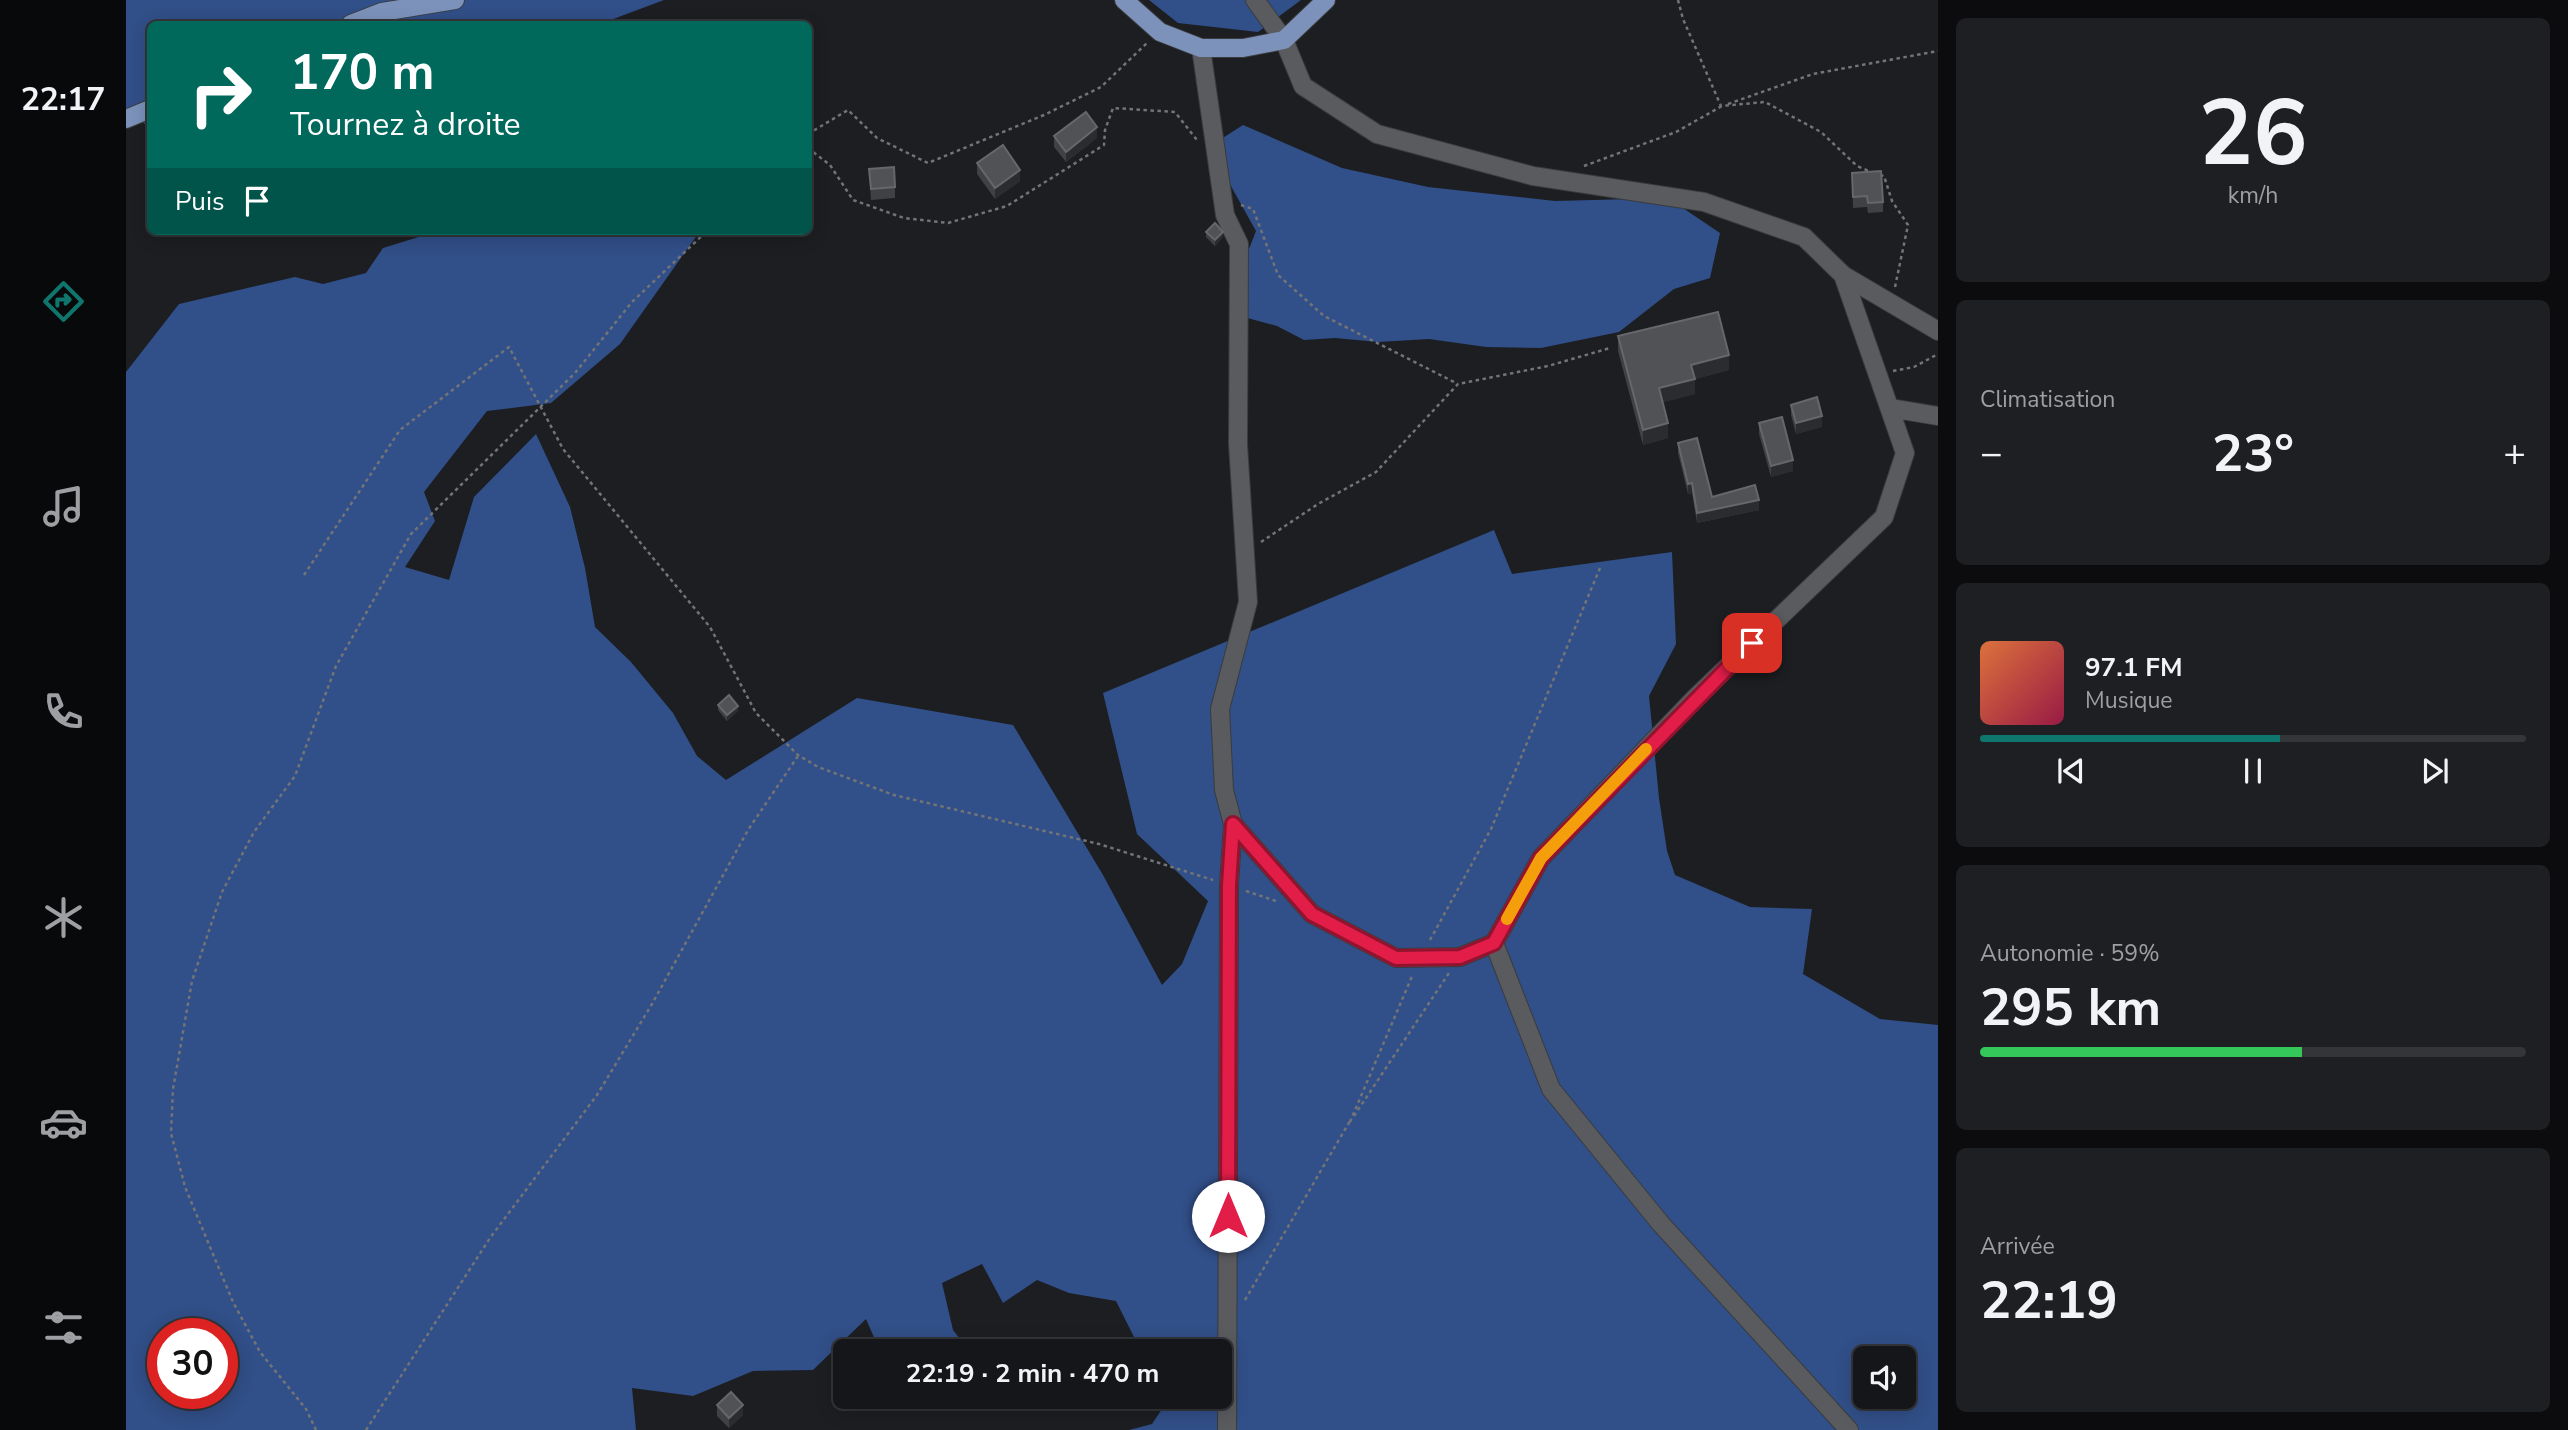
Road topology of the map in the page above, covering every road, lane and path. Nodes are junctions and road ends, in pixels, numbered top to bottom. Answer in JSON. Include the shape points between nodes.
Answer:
{"nodes":[{"id":1,"x":456,"y":0,"type":"edge"},
{"id":2,"x":1124,"y":0,"type":"edge"},
{"id":3,"x":1255,"y":0,"type":"edge"},
{"id":4,"x":1326,"y":0,"type":"edge"},
{"id":5,"x":1678,"y":0,"type":"edge"},
{"id":6,"x":359,"y":21,"type":"edge"},
{"id":7,"x":1160,"y":32,"type":"junction"},
{"id":8,"x":1284,"y":40,"type":"junction"},
{"id":9,"x":1201,"y":48,"type":"junction"},
{"id":10,"x":1938,"y":51,"type":"edge"},
{"id":11,"x":1721,"y":106,"type":"junction"},
{"id":12,"x":147,"y":110,"type":"edge"},
{"id":13,"x":126,"y":119,"type":"edge"},
{"id":14,"x":812,"y":132,"type":"edge"},
{"id":15,"x":1201,"y":149,"type":"dead end"},
{"id":16,"x":812,"y":151,"type":"edge"},
{"id":17,"x":1584,"y":167,"type":"dead end"},
{"id":18,"x":1223,"y":199,"type":"junction"},
{"id":19,"x":703,"y":235,"type":"edge"},
{"id":20,"x":1843,"y":275,"type":"junction"},
{"id":21,"x":1889,"y":302,"type":"junction"},
{"id":22,"x":1938,"y":331,"type":"edge"},
{"id":23,"x":1610,"y":348,"type":"dead end"},
{"id":24,"x":1938,"y":354,"type":"edge"},
{"id":25,"x":1879,"y":373,"type":"junction"},
{"id":26,"x":1458,"y":384,"type":"junction"},
{"id":27,"x":541,"y":407,"type":"junction"},
{"id":28,"x":1890,"y":408,"type":"junction"},
{"id":29,"x":1938,"y":416,"type":"edge"},
{"id":30,"x":1243,"y":554,"type":"junction"},
{"id":31,"x":1600,"y":568,"type":"dead end"},
{"id":32,"x":304,"y":575,"type":"dead end"},
{"id":33,"x":798,"y":755,"type":"junction"},
{"id":34,"x":1233,"y":824,"type":"junction"},
{"id":35,"x":1229,"y":885,"type":"junction"},
{"id":36,"x":1312,"y":914,"type":"junction"},
{"id":37,"x":1494,"y":943,"type":"junction"},
{"id":38,"x":1460,"y":957,"type":"junction"},
{"id":39,"x":1420,"y":958,"type":"junction"},
{"id":40,"x":1350,"y":1122,"type":"junction"},
{"id":41,"x":1244,"y":1304,"type":"dead end"},
{"id":42,"x":316,"y":1430,"type":"edge"},
{"id":43,"x":366,"y":1430,"type":"edge"},
{"id":44,"x":1227,"y":1430,"type":"edge"},
{"id":45,"x":1849,"y":1430,"type":"edge"}],
"edges":[{"from":1,"to":6,"type":"main road","via":[[382,12]]},
{"from":2,"to":7,"type":"main road"},
{"from":3,"to":8,"type":"street"},
{"from":4,"to":8,"type":"main road"},
{"from":5,"to":11,"type":"path"},
{"from":7,"to":9,"type":"main road"},
{"from":7,"to":14,"type":"path","via":[[1101,87],[928,163],[877,138],[848,110]]},
{"from":8,"to":9,"type":"main road","via":[[1243,48]]},
{"from":8,"to":20,"type":"street","via":[[1303,86],[1377,134],[1533,176],[1704,202],[1804,237]]},
{"from":9,"to":18,"type":"street"},
{"from":10,"to":11,"type":"path","via":[[1813,74]]},
{"from":11,"to":17,"type":"path","via":[[1676,132]]},
{"from":11,"to":21,"type":"path","via":[[1765,102],[1821,132],[1857,166],[1884,176],[1892,201],[1908,225],[1899,277]]},
{"from":12,"to":13,"type":"main road"},
{"from":15,"to":16,"type":"path","via":[[1175,112],[1113,108],[1104,145],[1089,157],[1007,206],[948,223],[904,218],[853,200],[830,164]]},
{"from":18,"to":26,"type":"path","via":[[1253,209],[1279,275],[1324,316]]},
{"from":18,"to":30,"type":"street","via":[[1239,244],[1238,444]]},
{"from":19,"to":27,"type":"path","via":[[632,302]]},
{"from":20,"to":21,"type":"street"},
{"from":20,"to":25,"type":"street"},
{"from":21,"to":22,"type":"street"},
{"from":23,"to":26,"type":"path"},
{"from":24,"to":25,"type":"path","via":[[1914,367]]},
{"from":25,"to":28,"type":"street"},
{"from":26,"to":30,"type":"path","via":[[1376,472]]},
{"from":27,"to":32,"type":"path","via":[[509,347],[400,430]]},
{"from":27,"to":33,"type":"path","via":[[563,449],[710,627],[756,713]]},
{"from":27,"to":42,"type":"path","via":[[411,534],[336,666],[295,776],[254,832],[222,892],[192,981],[173,1089],[171,1133],[185,1187],[233,1302],[260,1352],[306,1409]]},
{"from":28,"to":29,"type":"street"},
{"from":28,"to":37,"type":"street","via":[[1905,453],[1884,517],[1695,698],[1541,858]]},
{"from":30,"to":34,"type":"street","via":[[1248,602],[1220,709],[1224,790]]},
{"from":31,"to":39,"type":"path","via":[[1491,829]]},
{"from":33,"to":35,"type":"path","via":[[894,795],[1100,844]]},
{"from":33,"to":43,"type":"path","via":[[748,830],[597,1095],[490,1238]]},
{"from":34,"to":35,"type":"street"},
{"from":34,"to":36,"type":"street"},
{"from":35,"to":36,"type":"path"},
{"from":35,"to":44,"type":"street"},
{"from":36,"to":39,"type":"street","via":[[1396,958]]},
{"from":37,"to":38,"type":"street"},
{"from":37,"to":45,"type":"street","via":[[1551,1088],[1661,1224]]},
{"from":38,"to":39,"type":"street"},
{"from":38,"to":40,"type":"path"},
{"from":39,"to":40,"type":"path"},
{"from":40,"to":41,"type":"path"}]}
